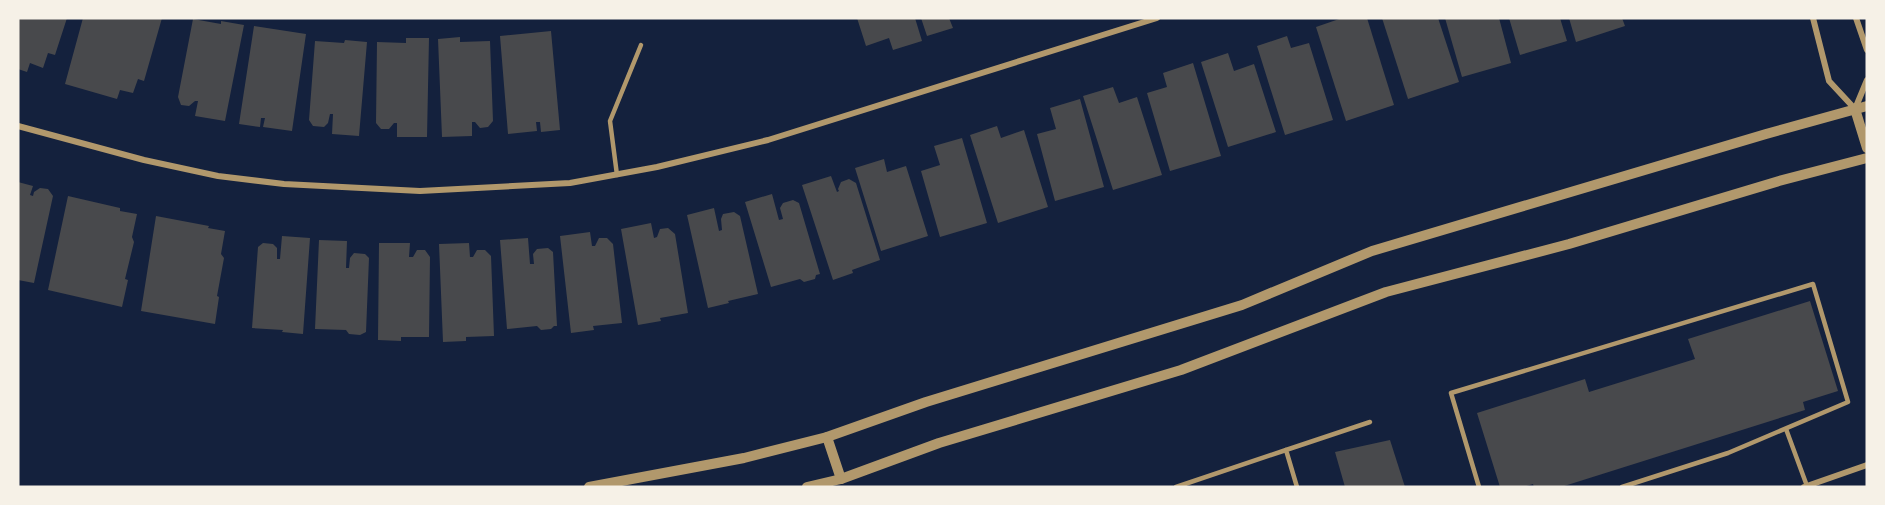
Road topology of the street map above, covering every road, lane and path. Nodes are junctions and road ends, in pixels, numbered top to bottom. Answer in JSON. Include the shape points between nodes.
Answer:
{"nodes":[{"id":1,"x":1157,"y":18,"type":"edge"},
{"id":2,"x":1813,"y":18,"type":"edge"},
{"id":3,"x":1856,"y":18,"type":"edge"},
{"id":4,"x":641,"y":45,"type":"dead end"},
{"id":5,"x":1867,"y":50,"type":"edge"},
{"id":6,"x":1867,"y":80,"type":"edge"},
{"id":7,"x":1867,"y":106,"type":"edge"},
{"id":8,"x":1855,"y":109,"type":"junction"},
{"id":9,"x":18,"y":126,"type":"edge"},
{"id":10,"x":1867,"y":148,"type":"edge"},
{"id":11,"x":1867,"y":158,"type":"edge"},
{"id":12,"x":617,"y":175,"type":"junction"},
{"id":13,"x":1370,"y":422,"type":"dead end"},
{"id":14,"x":1786,"y":429,"type":"junction"},
{"id":15,"x":827,"y":437,"type":"junction"},
{"id":16,"x":1286,"y":450,"type":"junction"},
{"id":17,"x":1867,"y":465,"type":"edge"},
{"id":18,"x":842,"y":483,"type":"edge"},
{"id":19,"x":589,"y":487,"type":"edge"},
{"id":20,"x":807,"y":487,"type":"edge"},
{"id":21,"x":1176,"y":487,"type":"edge"},
{"id":22,"x":1297,"y":487,"type":"edge"},
{"id":23,"x":1479,"y":487,"type":"edge"},
{"id":24,"x":1622,"y":487,"type":"edge"},
{"id":25,"x":1805,"y":487,"type":"edge"}],
"edges":[{"from":1,"to":12,"type":"street","via":[[768,141]]},
{"from":2,"to":8,"type":"street","via":[[1829,81]]},
{"from":3,"to":5,"type":"street"},
{"from":4,"to":12,"type":"lane","via":[[610,121]]},
{"from":6,"to":8,"type":"street"},
{"from":7,"to":8,"type":"street"},
{"from":8,"to":10,"type":"street"},
{"from":8,"to":15,"type":"street","via":[[1372,251],[1242,305],[926,402]]},
{"from":9,"to":12,"type":"street","via":[[144,160],[218,176],[284,184],[420,191],[570,183]]},
{"from":11,"to":18,"type":"street","via":[[1386,292],[1181,370],[939,443]]},
{"from":13,"to":16,"type":"lane"},
{"from":14,"to":23,"type":"lane","via":[[1848,402],[1813,284],[1451,393]]},
{"from":14,"to":24,"type":"lane","via":[[1728,453]]},
{"from":14,"to":25,"type":"lane"},
{"from":15,"to":18,"type":"street"},
{"from":15,"to":19,"type":"street","via":[[744,458]]},
{"from":16,"to":21,"type":"lane"},
{"from":16,"to":22,"type":"lane"},
{"from":17,"to":25,"type":"street"},
{"from":18,"to":20,"type":"street"}]}
